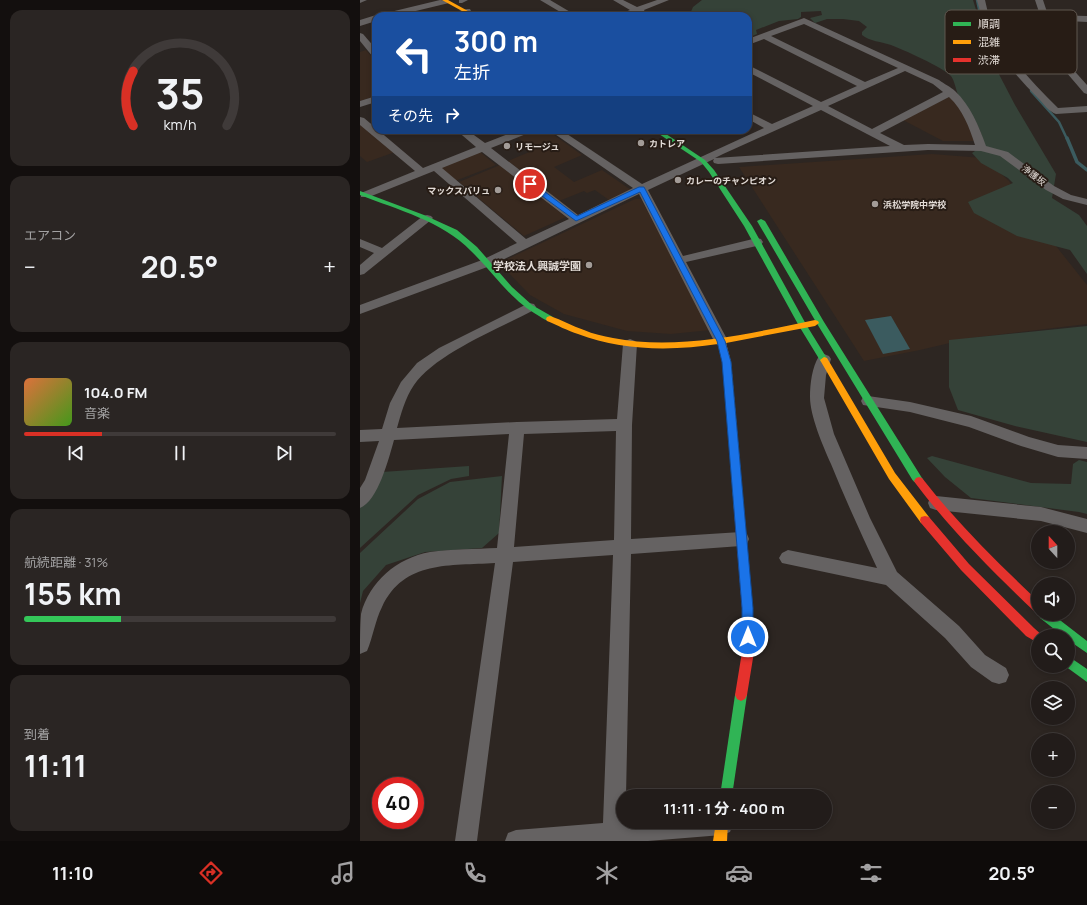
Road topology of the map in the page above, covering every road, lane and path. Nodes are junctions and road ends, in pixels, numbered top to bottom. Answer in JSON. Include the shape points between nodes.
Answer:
{"nodes":[{"id":1,"x":363,"y":0,"type":"edge"},
{"id":2,"x":445,"y":0,"type":"edge"},
{"id":3,"x":462,"y":0,"type":"edge"},
{"id":4,"x":544,"y":0,"type":"edge"},
{"id":5,"x":617,"y":0,"type":"edge"},
{"id":6,"x":665,"y":0,"type":"edge"},
{"id":7,"x":981,"y":0,"type":"edge"},
{"id":8,"x":1039,"y":0,"type":"edge"},
{"id":9,"x":360,"y":1,"type":"edge"},
{"id":10,"x":636,"y":10,"type":"junction"},
{"id":11,"x":983,"y":10,"type":"edge"},
{"id":12,"x":1043,"y":10,"type":"edge"},
{"id":13,"x":400,"y":12,"type":"edge"},
{"id":14,"x":467,"y":12,"type":"edge"},
{"id":15,"x":482,"y":12,"type":"edge"},
{"id":16,"x":566,"y":12,"type":"edge"},
{"id":17,"x":630,"y":12,"type":"edge"},
{"id":18,"x":640,"y":12,"type":"edge"},
{"id":19,"x":372,"y":19,"type":"edge"},
{"id":20,"x":1077,"y":19,"type":"edge"},
{"id":21,"x":1087,"y":19,"type":"edge"},
{"id":22,"x":360,"y":23,"type":"edge"},
{"id":23,"x":764,"y":36,"type":"junction"},
{"id":24,"x":363,"y":37,"type":"edge"},
{"id":25,"x":752,"y":40,"type":"edge"},
{"id":26,"x":372,"y":48,"type":"edge"},
{"id":27,"x":905,"y":68,"type":"junction"},
{"id":28,"x":752,"y":70,"type":"edge"},
{"id":29,"x":1019,"y":74,"type":"edge"},
{"id":30,"x":1072,"y":74,"type":"edge"},
{"id":31,"x":865,"y":86,"type":"junction"},
{"id":32,"x":1087,"y":91,"type":"edge"},
{"id":33,"x":951,"y":92,"type":"junction"},
{"id":34,"x":372,"y":100,"type":"edge"},
{"id":35,"x":360,"y":104,"type":"edge"},
{"id":36,"x":820,"y":106,"type":"junction"},
{"id":37,"x":1087,"y":109,"type":"edge"},
{"id":38,"x":752,"y":117,"type":"edge"},
{"id":39,"x":360,"y":120,"type":"edge"},
{"id":40,"x":771,"y":128,"type":"junction"},
{"id":41,"x":372,"y":130,"type":"edge"},
{"id":42,"x":872,"y":133,"type":"junction"},
{"id":43,"x":377,"y":134,"type":"edge"},
{"id":44,"x":466,"y":134,"type":"edge"},
{"id":45,"x":517,"y":134,"type":"edge"},
{"id":46,"x":560,"y":134,"type":"edge"},
{"id":47,"x":664,"y":134,"type":"edge"},
{"id":48,"x":484,"y":148,"type":"junction"},
{"id":49,"x":902,"y":148,"type":"junction"},
{"id":50,"x":981,"y":148,"type":"junction"},
{"id":51,"x":710,"y":157,"type":"junction"},
{"id":52,"x":435,"y":167,"type":"junction"},
{"id":53,"x":422,"y":172,"type":"junction"},
{"id":54,"x":728,"y":172,"type":"dead end"},
{"id":55,"x":642,"y":189,"type":"junction"},
{"id":56,"x":363,"y":194,"type":"edge"},
{"id":57,"x":1087,"y":202,"type":"edge"},
{"id":58,"x":754,"y":210,"type":"dead end"},
{"id":59,"x":427,"y":218,"type":"junction"},
{"id":60,"x":576,"y":219,"type":"junction"},
{"id":61,"x":757,"y":242,"type":"junction"},
{"id":62,"x":360,"y":243,"type":"edge"},
{"id":63,"x":525,"y":244,"type":"junction"},
{"id":64,"x":384,"y":253,"type":"junction"},
{"id":65,"x":680,"y":260,"type":"junction"},
{"id":66,"x":486,"y":262,"type":"junction"},
{"id":67,"x":360,"y":271,"type":"edge"},
{"id":68,"x":529,"y":307,"type":"junction"},
{"id":69,"x":360,"y":310,"type":"edge"},
{"id":70,"x":820,"y":322,"type":"junction"},
{"id":71,"x":802,"y":326,"type":"junction"},
{"id":72,"x":721,"y":341,"type":"junction"},
{"id":73,"x":630,"y":344,"type":"junction"},
{"id":74,"x":824,"y":359,"type":"junction"},
{"id":75,"x":868,"y":401,"type":"junction"},
{"id":76,"x":624,"y":425,"type":"junction"},
{"id":77,"x":517,"y":428,"type":"junction"},
{"id":78,"x":387,"y":435,"type":"junction"},
{"id":79,"x":360,"y":436,"type":"edge"},
{"id":80,"x":1087,"y":453,"type":"edge"},
{"id":81,"x":360,"y":501,"type":"edge"},
{"id":82,"x":936,"y":503,"type":"junction"},
{"id":83,"x":1087,"y":526,"type":"edge"},
{"id":84,"x":741,"y":539,"type":"junction"},
{"id":85,"x":622,"y":548,"type":"junction"},
{"id":86,"x":505,"y":554,"type":"junction"},
{"id":87,"x":788,"y":558,"type":"dead end"},
{"id":88,"x":891,"y":578,"type":"junction"},
{"id":89,"x":1031,"y":601,"type":"edge"},
{"id":90,"x":1053,"y":621,"type":"edge"},
{"id":91,"x":1031,"y":633,"type":"edge"},
{"id":92,"x":360,"y":645,"type":"edge"},
{"id":93,"x":1087,"y":648,"type":"edge"},
{"id":94,"x":1075,"y":667,"type":"edge"},
{"id":95,"x":998,"y":675,"type":"dead end"},
{"id":96,"x":1087,"y":676,"type":"edge"},
{"id":97,"x":727,"y":789,"type":"edge"},
{"id":98,"x":721,"y":829,"type":"edge"},
{"id":99,"x":614,"y":833,"type":"junction"},
{"id":100,"x":466,"y":841,"type":"edge"},
{"id":101,"x":516,"y":841,"type":"edge"}],
"edges":[{"from":1,"to":9,"type":"street"},
{"from":2,"to":13,"type":"street"},
{"from":2,"to":14,"type":"street"},
{"from":3,"to":15,"type":"street"},
{"from":4,"to":16,"type":"street"},
{"from":5,"to":10,"type":"street"},
{"from":6,"to":10,"type":"street"},
{"from":7,"to":11,"type":"street"},
{"from":8,"to":12,"type":"street"},
{"from":10,"to":17,"type":"street"},
{"from":10,"to":18,"type":"street"},
{"from":19,"to":22,"type":"street"},
{"from":20,"to":21,"type":"street"},
{"from":23,"to":25,"type":"street"},
{"from":23,"to":27,"type":"street","via":[[804,21]]},
{"from":23,"to":31,"type":"street"},
{"from":24,"to":26,"type":"street"},
{"from":27,"to":31,"type":"street"},
{"from":27,"to":33,"type":"street"},
{"from":28,"to":36,"type":"street"},
{"from":29,"to":37,"type":"street","via":[[1056,111]]},
{"from":30,"to":32,"type":"street"},
{"from":31,"to":36,"type":"street"},
{"from":33,"to":42,"type":"street"},
{"from":33,"to":50,"type":"street","via":[[967,112]]},
{"from":34,"to":35,"type":"street"},
{"from":36,"to":40,"type":"street"},
{"from":36,"to":42,"type":"street"},
{"from":38,"to":40,"type":"street"},
{"from":39,"to":41,"type":"street"},
{"from":40,"to":51,"type":"street"},
{"from":42,"to":49,"type":"street"},
{"from":43,"to":53,"type":"street"},
{"from":44,"to":48,"type":"street"},
{"from":45,"to":48,"type":"street"},
{"from":46,"to":55,"type":"street"},
{"from":47,"to":51,"type":"street"},
{"from":48,"to":52,"type":"street"},
{"from":48,"to":60,"type":"street"},
{"from":49,"to":50,"type":"street","name":"浄護坂"},
{"from":49,"to":51,"type":"street","name":"浄護坂"},
{"from":50,"to":57,"type":"street","name":"浄護坂","via":[[1004,154],[1050,188],[1067,197]]},
{"from":51,"to":54,"type":"street"},
{"from":51,"to":55,"type":"street"},
{"from":51,"to":61,"type":"street","via":[[712,171]]},
{"from":52,"to":53,"type":"street"},
{"from":52,"to":63,"type":"street"},
{"from":53,"to":56,"type":"street"},
{"from":55,"to":60,"type":"street"},
{"from":55,"to":65,"type":"street"},
{"from":56,"to":59,"type":"street"},
{"from":58,"to":70,"type":"street"},
{"from":59,"to":64,"type":"street"},
{"from":59,"to":66,"type":"street","via":[[454,232]]},
{"from":60,"to":63,"type":"street"},
{"from":61,"to":65,"type":"street"},
{"from":61,"to":71,"type":"street"},
{"from":62,"to":64,"type":"street"},
{"from":63,"to":66,"type":"street"},
{"from":64,"to":67,"type":"street"},
{"from":65,"to":72,"type":"street"},
{"from":66,"to":68,"type":"street","via":[[509,290]]},
{"from":66,"to":69,"type":"street"},
{"from":68,"to":73,"type":"street","via":[[567,328]]},
{"from":68,"to":78,"type":"street","via":[[444,351],[422,367],[408,382],[397,403]]},
{"from":70,"to":71,"type":"street"},
{"from":70,"to":75,"type":"street"},
{"from":71,"to":72,"type":"street"},
{"from":71,"to":74,"type":"street"},
{"from":72,"to":73,"type":"street","via":[[684,346]]},
{"from":72,"to":84,"type":"street","via":[[727,362]]},
{"from":73,"to":76,"type":"street"},
{"from":74,"to":88,"type":"street","via":[[817,398],[826,434],[862,519]]},
{"from":74,"to":91,"type":"street","via":[[892,476],[921,515],[965,567]]},
{"from":75,"to":80,"type":"street","via":[[910,407],[971,422],[1058,451]]},
{"from":75,"to":82,"type":"street","via":[[910,468]]},
{"from":76,"to":77,"type":"street"},
{"from":76,"to":85,"type":"street"},
{"from":77,"to":78,"type":"street"},
{"from":77,"to":86,"type":"street"},
{"from":78,"to":79,"type":"street"},
{"from":78,"to":81,"type":"street","via":[[372,483]]},
{"from":82,"to":83,"type":"street","via":[[1041,514]]},
{"from":82,"to":89,"type":"street","via":[[982,554]]},
{"from":84,"to":85,"type":"street"},
{"from":84,"to":97,"type":"street","via":[[748,608],[748,652]]},
{"from":85,"to":86,"type":"street"},
{"from":85,"to":99,"type":"street"},
{"from":86,"to":92,"type":"street","via":[[430,560],[408,567],[392,579],[379,594],[369,611]]},
{"from":86,"to":100,"type":"street"},
{"from":87,"to":88,"type":"street"},
{"from":88,"to":95,"type":"street","via":[[952,632],[978,661]]},
{"from":90,"to":93,"type":"street"},
{"from":94,"to":96,"type":"street"},
{"from":98,"to":99,"type":"street"},
{"from":99,"to":101,"type":"street"}]}
